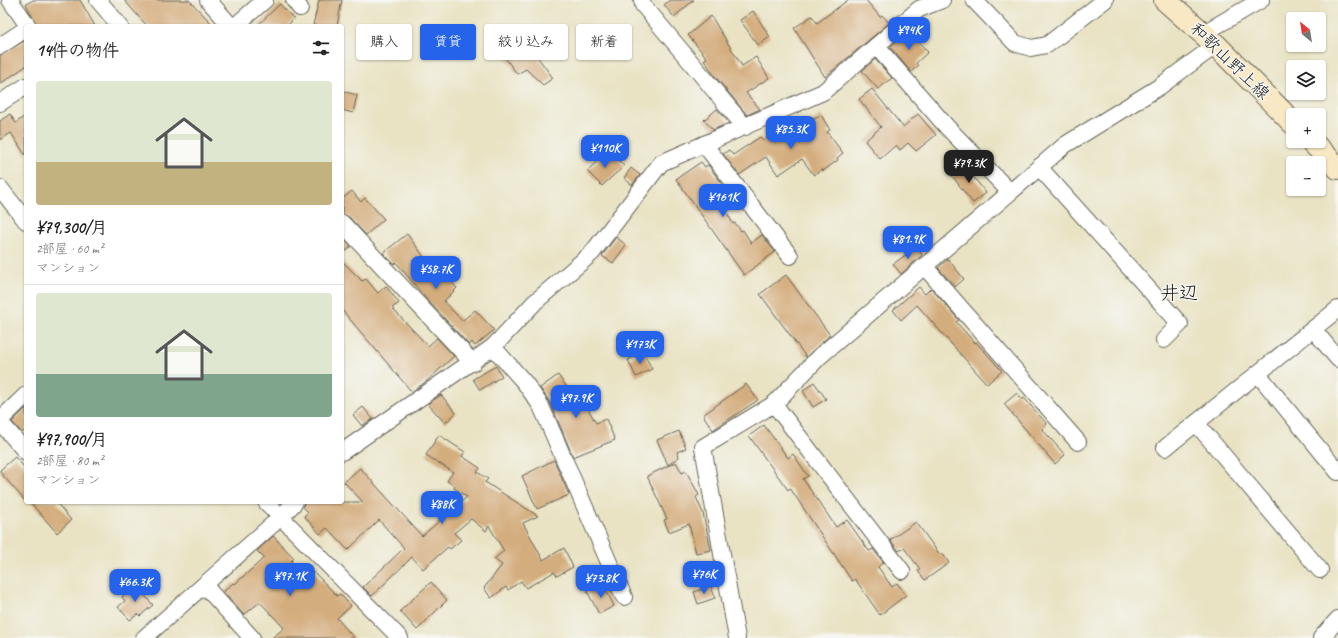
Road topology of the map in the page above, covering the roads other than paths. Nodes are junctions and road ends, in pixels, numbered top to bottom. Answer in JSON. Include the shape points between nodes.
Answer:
{"nodes":[{"id":1,"x":98,"y":0,"type":"edge"},
{"id":2,"x":208,"y":0,"type":"edge"},
{"id":3,"x":265,"y":0,"type":"edge"},
{"id":4,"x":642,"y":0,"type":"edge"},
{"id":5,"x":942,"y":0,"type":"edge"},
{"id":6,"x":974,"y":0,"type":"edge"},
{"id":7,"x":1105,"y":0,"type":"edge"},
{"id":8,"x":1165,"y":0,"type":"edge"},
{"id":9,"x":1262,"y":0,"type":"edge"},
{"id":10,"x":12,"y":1,"type":"edge"},
{"id":11,"x":27,"y":24,"type":"edge"},
{"id":12,"x":118,"y":24,"type":"edge"},
{"id":13,"x":229,"y":24,"type":"edge"},
{"id":14,"x":237,"y":24,"type":"edge"},
{"id":15,"x":24,"y":30,"type":"edge"},
{"id":16,"x":1209,"y":40,"type":"junction"},
{"id":17,"x":0,"y":46,"type":"edge"},
{"id":18,"x":876,"y":46,"type":"junction"},
{"id":19,"x":24,"y":87,"type":"edge"},
{"id":20,"x":0,"y":103,"type":"edge"},
{"id":21,"x":1286,"y":116,"type":"edge"},
{"id":22,"x":745,"y":127,"type":"junction"},
{"id":23,"x":704,"y":144,"type":"junction"},
{"id":24,"x":1318,"y":148,"type":"edge"},
{"id":25,"x":1040,"y":167,"type":"junction"},
{"id":26,"x":1338,"y":168,"type":"edge"},
{"id":27,"x":1010,"y":192,"type":"junction"},
{"id":28,"x":2,"y":196,"type":"edge"},
{"id":29,"x":24,"y":220,"type":"edge"},
{"id":30,"x":344,"y":225,"type":"edge"},
{"id":31,"x":790,"y":256,"type":"dead end"},
{"id":32,"x":924,"y":266,"type":"junction"},
{"id":33,"x":1338,"y":309,"type":"edge"},
{"id":34,"x":1314,"y":329,"type":"junction"},
{"id":35,"x":1164,"y":340,"type":"dead end"},
{"id":36,"x":494,"y":347,"type":"junction"},
{"id":37,"x":1338,"y":359,"type":"edge"},
{"id":38,"x":473,"y":363,"type":"junction"},
{"id":39,"x":1258,"y":374,"type":"junction"},
{"id":40,"x":24,"y":397,"type":"edge"},
{"id":41,"x":774,"y":404,"type":"junction"},
{"id":42,"x":0,"y":421,"type":"edge"},
{"id":43,"x":1196,"y":423,"type":"junction"},
{"id":44,"x":1078,"y":442,"type":"dead end"},
{"id":45,"x":1165,"y":448,"type":"dead end"},
{"id":46,"x":24,"y":450,"type":"edge"},
{"id":47,"x":344,"y":451,"type":"edge"},
{"id":48,"x":1338,"y":472,"type":"edge"},
{"id":49,"x":268,"y":504,"type":"edge"},
{"id":50,"x":293,"y":504,"type":"edge"},
{"id":51,"x":281,"y":516,"type":"junction"},
{"id":52,"x":1320,"y":570,"type":"dead end"},
{"id":53,"x":902,"y":571,"type":"dead end"},
{"id":54,"x":204,"y":585,"type":"junction"},
{"id":55,"x":624,"y":597,"type":"dead end"},
{"id":56,"x":1338,"y":619,"type":"edge"},
{"id":57,"x":144,"y":638,"type":"edge"},
{"id":58,"x":252,"y":638,"type":"edge"},
{"id":59,"x":400,"y":638,"type":"edge"},
{"id":60,"x":737,"y":638,"type":"edge"},
{"id":61,"x":1321,"y":638,"type":"edge"}],
"edges":[{"from":1,"to":12,"type":"street"},
{"from":2,"to":13,"type":"street"},
{"from":3,"to":14,"type":"street"},
{"from":4,"to":22,"type":"street","via":[[643,5]]},
{"from":5,"to":18,"type":"street","via":[[919,9]]},
{"from":6,"to":7,"type":"street","via":[[1015,43],[1031,48],[1047,45]]},
{"from":8,"to":16,"type":"main road","name":"和歌山野上線"},
{"from":9,"to":16,"type":"street"},
{"from":10,"to":11,"type":"street"},
{"from":15,"to":17,"type":"street"},
{"from":16,"to":21,"type":"main road","name":"和歌山野上線"},
{"from":16,"to":25,"type":"street","via":[[1159,87],[1065,145]]},
{"from":18,"to":22,"type":"street","via":[[823,92]]},
{"from":18,"to":27,"type":"street","via":[[947,127]]},
{"from":19,"to":20,"type":"street"},
{"from":22,"to":23,"type":"street"},
{"from":23,"to":31,"type":"street"},
{"from":23,"to":36,"type":"street","via":[[662,163],[592,253],[535,302]]},
{"from":24,"to":26,"type":"main road"},
{"from":25,"to":27,"type":"street"},
{"from":25,"to":35,"type":"street","via":[[1180,324]]},
{"from":27,"to":32,"type":"street"},
{"from":28,"to":29,"type":"street"},
{"from":30,"to":38,"type":"street"},
{"from":32,"to":41,"type":"street","via":[[819,357]]},
{"from":32,"to":44,"type":"street"},
{"from":33,"to":34,"type":"street"},
{"from":34,"to":37,"type":"street"},
{"from":34,"to":39,"type":"street"},
{"from":36,"to":38,"type":"street"},
{"from":36,"to":55,"type":"street","via":[[541,406]]},
{"from":38,"to":47,"type":"street"},
{"from":39,"to":43,"type":"street"},
{"from":39,"to":48,"type":"street"},
{"from":40,"to":42,"type":"street"},
{"from":41,"to":53,"type":"street"},
{"from":41,"to":60,"type":"street","via":[[703,447]]},
{"from":42,"to":46,"type":"street"},
{"from":43,"to":45,"type":"street"},
{"from":43,"to":52,"type":"street"},
{"from":49,"to":51,"type":"street"},
{"from":50,"to":51,"type":"street"},
{"from":51,"to":54,"type":"street"},
{"from":51,"to":59,"type":"street"},
{"from":54,"to":57,"type":"street"},
{"from":54,"to":58,"type":"street"},
{"from":56,"to":61,"type":"street"}]}
